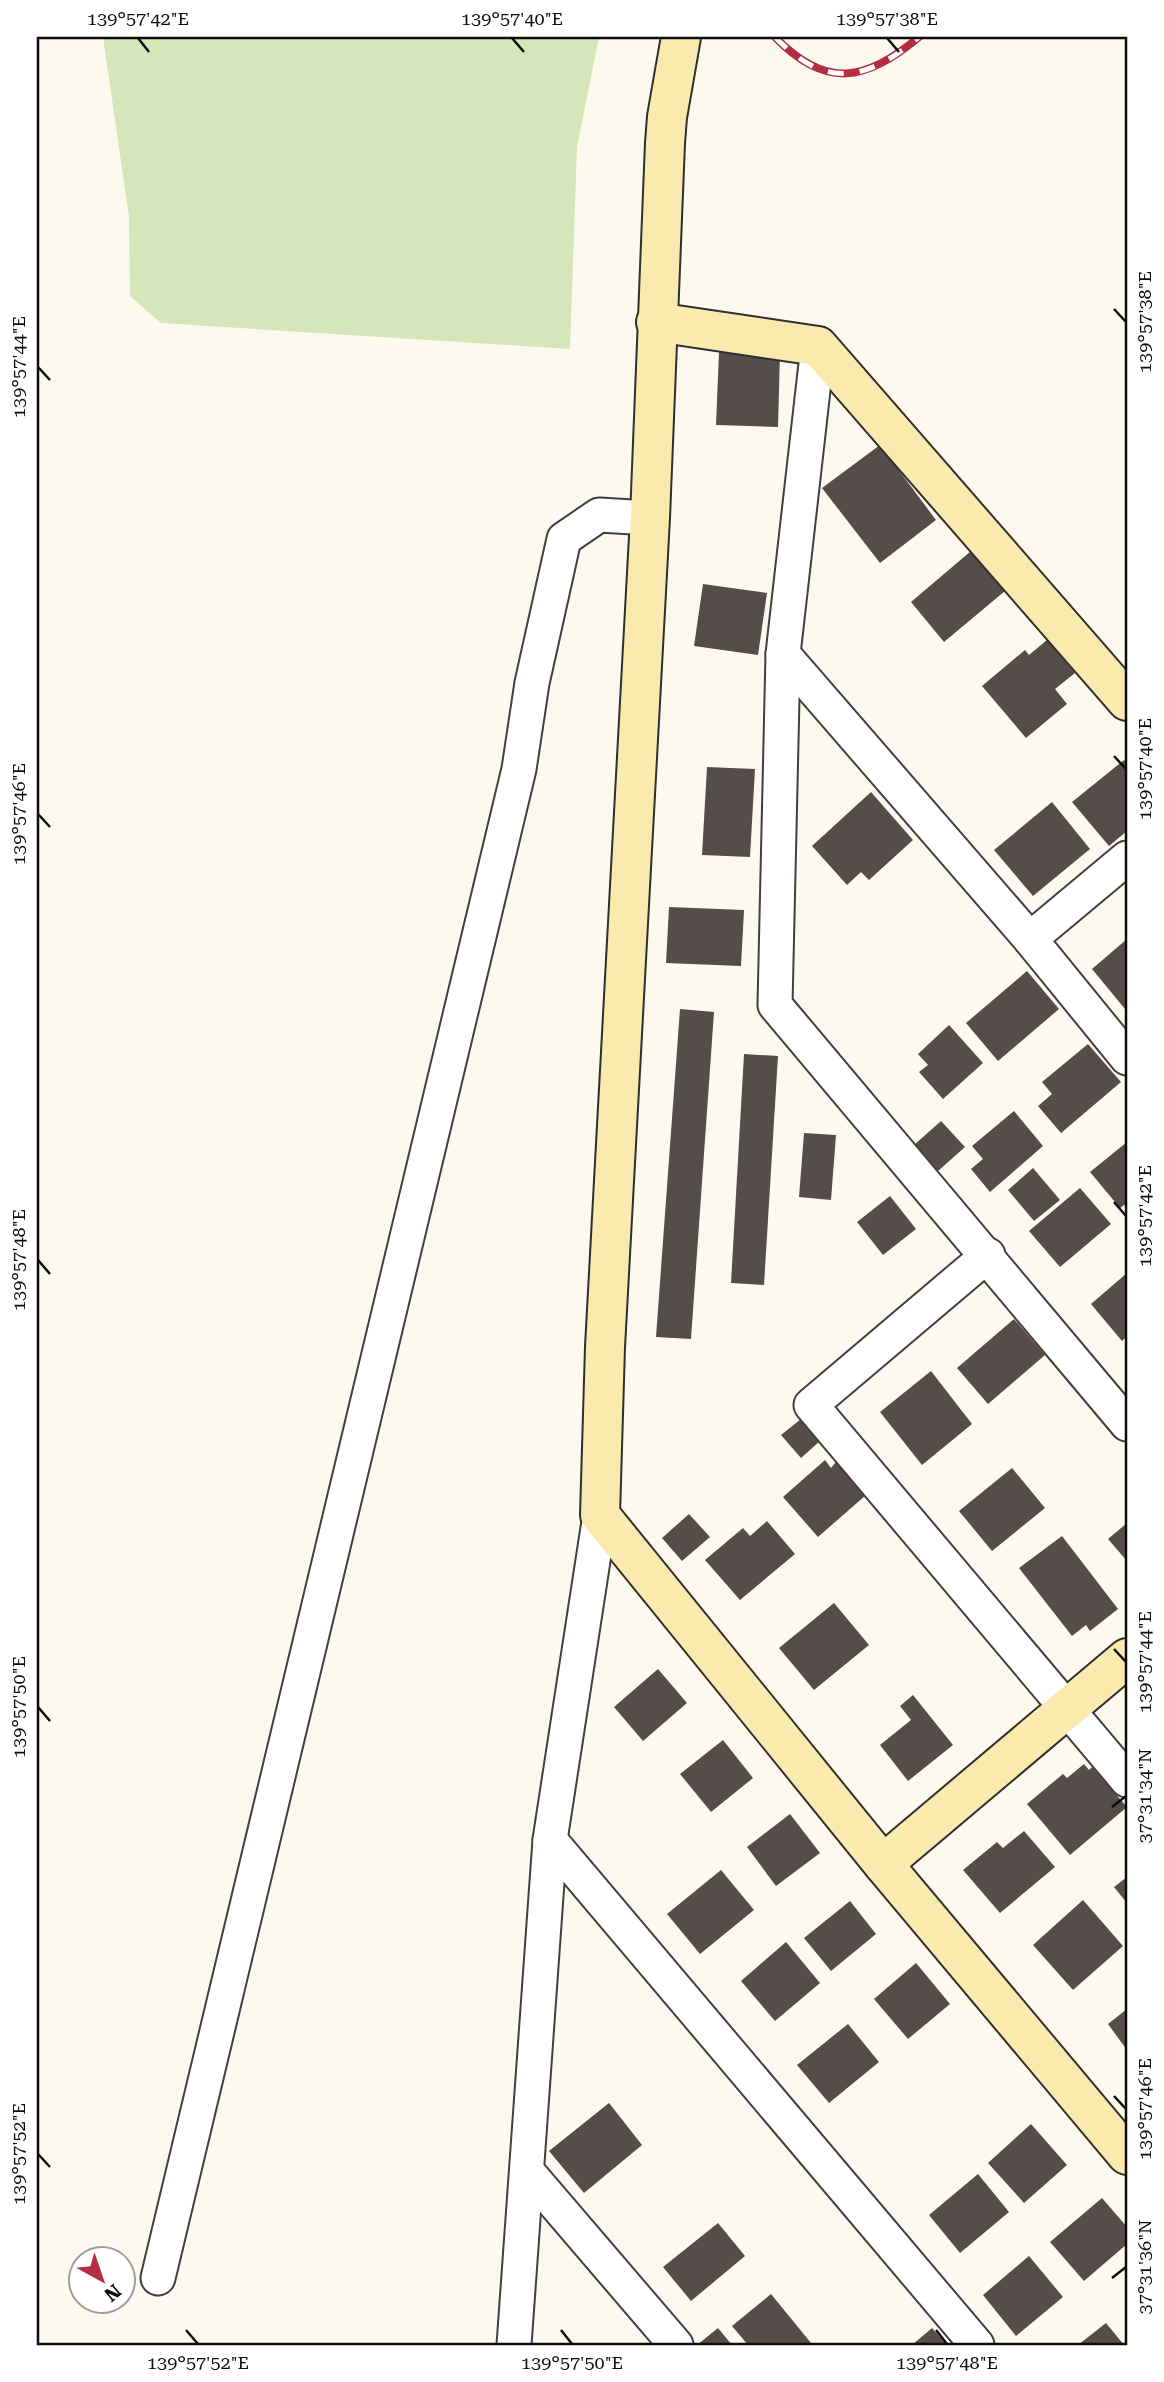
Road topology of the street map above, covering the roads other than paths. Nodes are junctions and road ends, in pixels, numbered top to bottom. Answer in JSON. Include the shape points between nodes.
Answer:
{"nodes":[{"id":1,"x":681,"y":37,"type":"edge"},
{"id":2,"x":656,"y":322,"type":"junction"},
{"id":3,"x":818,"y":346,"type":"junction"},
{"id":4,"x":650,"y":518,"type":"junction"},
{"id":5,"x":783,"y":654,"type":"junction"},
{"id":6,"x":1127,"y":701,"type":"edge"},
{"id":7,"x":1127,"y":858,"type":"edge"},
{"id":8,"x":1030,"y":939,"type":"junction"},
{"id":9,"x":1127,"y":1058,"type":"edge"},
{"id":10,"x":988,"y":1255,"type":"junction"},
{"id":11,"x":1127,"y":1424,"type":"edge"},
{"id":12,"x":600,"y":1515,"type":"junction"},
{"id":13,"x":1127,"y":1658,"type":"edge"},
{"id":14,"x":1068,"y":1707,"type":"junction"},
{"id":15,"x":1127,"y":1780,"type":"edge"},
{"id":16,"x":550,"y":1840,"type":"junction"},
{"id":17,"x":883,"y":1864,"type":"junction"},
{"id":18,"x":1127,"y":2155,"type":"edge"},
{"id":19,"x":527,"y":2171,"type":"junction"},
{"id":20,"x":158,"y":2278,"type":"dead end"},
{"id":21,"x":514,"y":2345,"type":"edge"},
{"id":22,"x":676,"y":2345,"type":"edge"},
{"id":23,"x":977,"y":2345,"type":"edge"}],
"edges":[{"from":1,"to":2,"type":"street","via":[[667,117]]},
{"from":2,"to":3,"type":"street"},
{"from":2,"to":4,"type":"street"},
{"from":3,"to":5,"type":"street"},
{"from":3,"to":6,"type":"street"},
{"from":4,"to":12,"type":"street"},
{"from":4,"to":20,"type":"street","via":[[599,515],[564,539],[532,682],[519,768]]},
{"from":5,"to":8,"type":"street"},
{"from":5,"to":10,"type":"street","via":[[775,1005]]},
{"from":7,"to":8,"type":"street"},
{"from":8,"to":9,"type":"street"},
{"from":10,"to":11,"type":"street"},
{"from":10,"to":14,"type":"street","via":[[811,1405]]},
{"from":12,"to":16,"type":"street"},
{"from":12,"to":17,"type":"street"},
{"from":13,"to":14,"type":"street"},
{"from":14,"to":15,"type":"street"},
{"from":14,"to":17,"type":"street"},
{"from":16,"to":19,"type":"street"},
{"from":16,"to":23,"type":"street"},
{"from":17,"to":18,"type":"street"},
{"from":19,"to":21,"type":"street"},
{"from":19,"to":22,"type":"street"}]}
